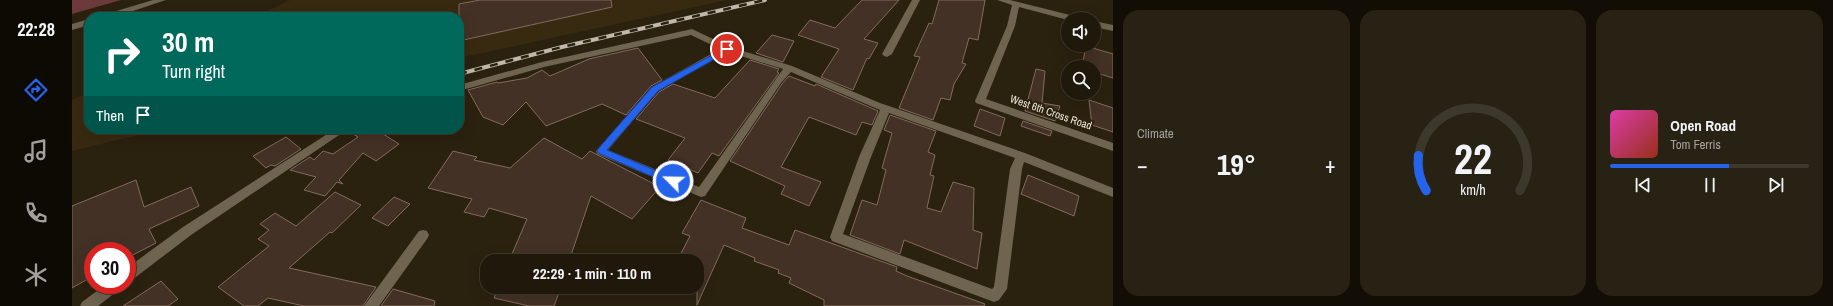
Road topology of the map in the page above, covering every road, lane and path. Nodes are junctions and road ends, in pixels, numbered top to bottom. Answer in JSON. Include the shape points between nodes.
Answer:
{"nodes":[{"id":1,"x":162,"y":0,"type":"edge"},
{"id":2,"x":916,"y":0,"type":"edge"},
{"id":3,"x":1001,"y":0,"type":"edge"},
{"id":4,"x":1016,"y":4,"type":"junction"},
{"id":5,"x":122,"y":12,"type":"edge"},
{"id":6,"x":1061,"y":15,"type":"edge"},
{"id":7,"x":84,"y":24,"type":"edge"},
{"id":8,"x":1101,"y":25,"type":"edge"},
{"id":9,"x":72,"y":28,"type":"edge"},
{"id":10,"x":1113,"y":28,"type":"edge"},
{"id":11,"x":727,"y":49,"type":"junction"},
{"id":12,"x":887,"y":54,"type":"dead end"},
{"id":13,"x":789,"y":68,"type":"junction"},
{"id":14,"x":464,"y":87,"type":"edge"},
{"id":15,"x":886,"y":108,"type":"junction"},
{"id":16,"x":335,"y":134,"type":"edge"},
{"id":17,"x":1113,"y":147,"type":"edge"},
{"id":18,"x":1021,"y":156,"type":"junction"},
{"id":19,"x":1113,"y":193,"type":"edge"},
{"id":20,"x":423,"y":235,"type":"dead end"},
{"id":21,"x":136,"y":269,"type":"edge"},
{"id":22,"x":103,"y":294,"type":"edge"},
{"id":23,"x":87,"y":306,"type":"edge"},
{"id":24,"x":370,"y":306,"type":"edge"}],
"edges":[{"from":1,"to":5,"type":"street"},
{"from":2,"to":12,"type":"street"},
{"from":3,"to":4,"type":"street"},
{"from":4,"to":6,"type":"street"},
{"from":4,"to":17,"type":"street","name":"West 6th Cross Road","via":[[1010,26],[980,101]]},
{"from":7,"to":9,"type":"street"},
{"from":8,"to":10,"type":"street"},
{"from":11,"to":13,"type":"street"},
{"from":11,"to":13,"type":"street","via":[[655,89],[601,151],[701,193]]},
{"from":11,"to":14,"type":"street","via":[[692,32],[542,65]]},
{"from":13,"to":15,"type":"street"},
{"from":15,"to":18,"type":"street"},
{"from":15,"to":18,"type":"street","via":[[836,237],[994,296],[1000,289],[1016,169]]},
{"from":16,"to":21,"type":"street","via":[[188,231]]},
{"from":18,"to":19,"type":"street"},
{"from":20,"to":24,"type":"street"},
{"from":22,"to":23,"type":"street"}]}
